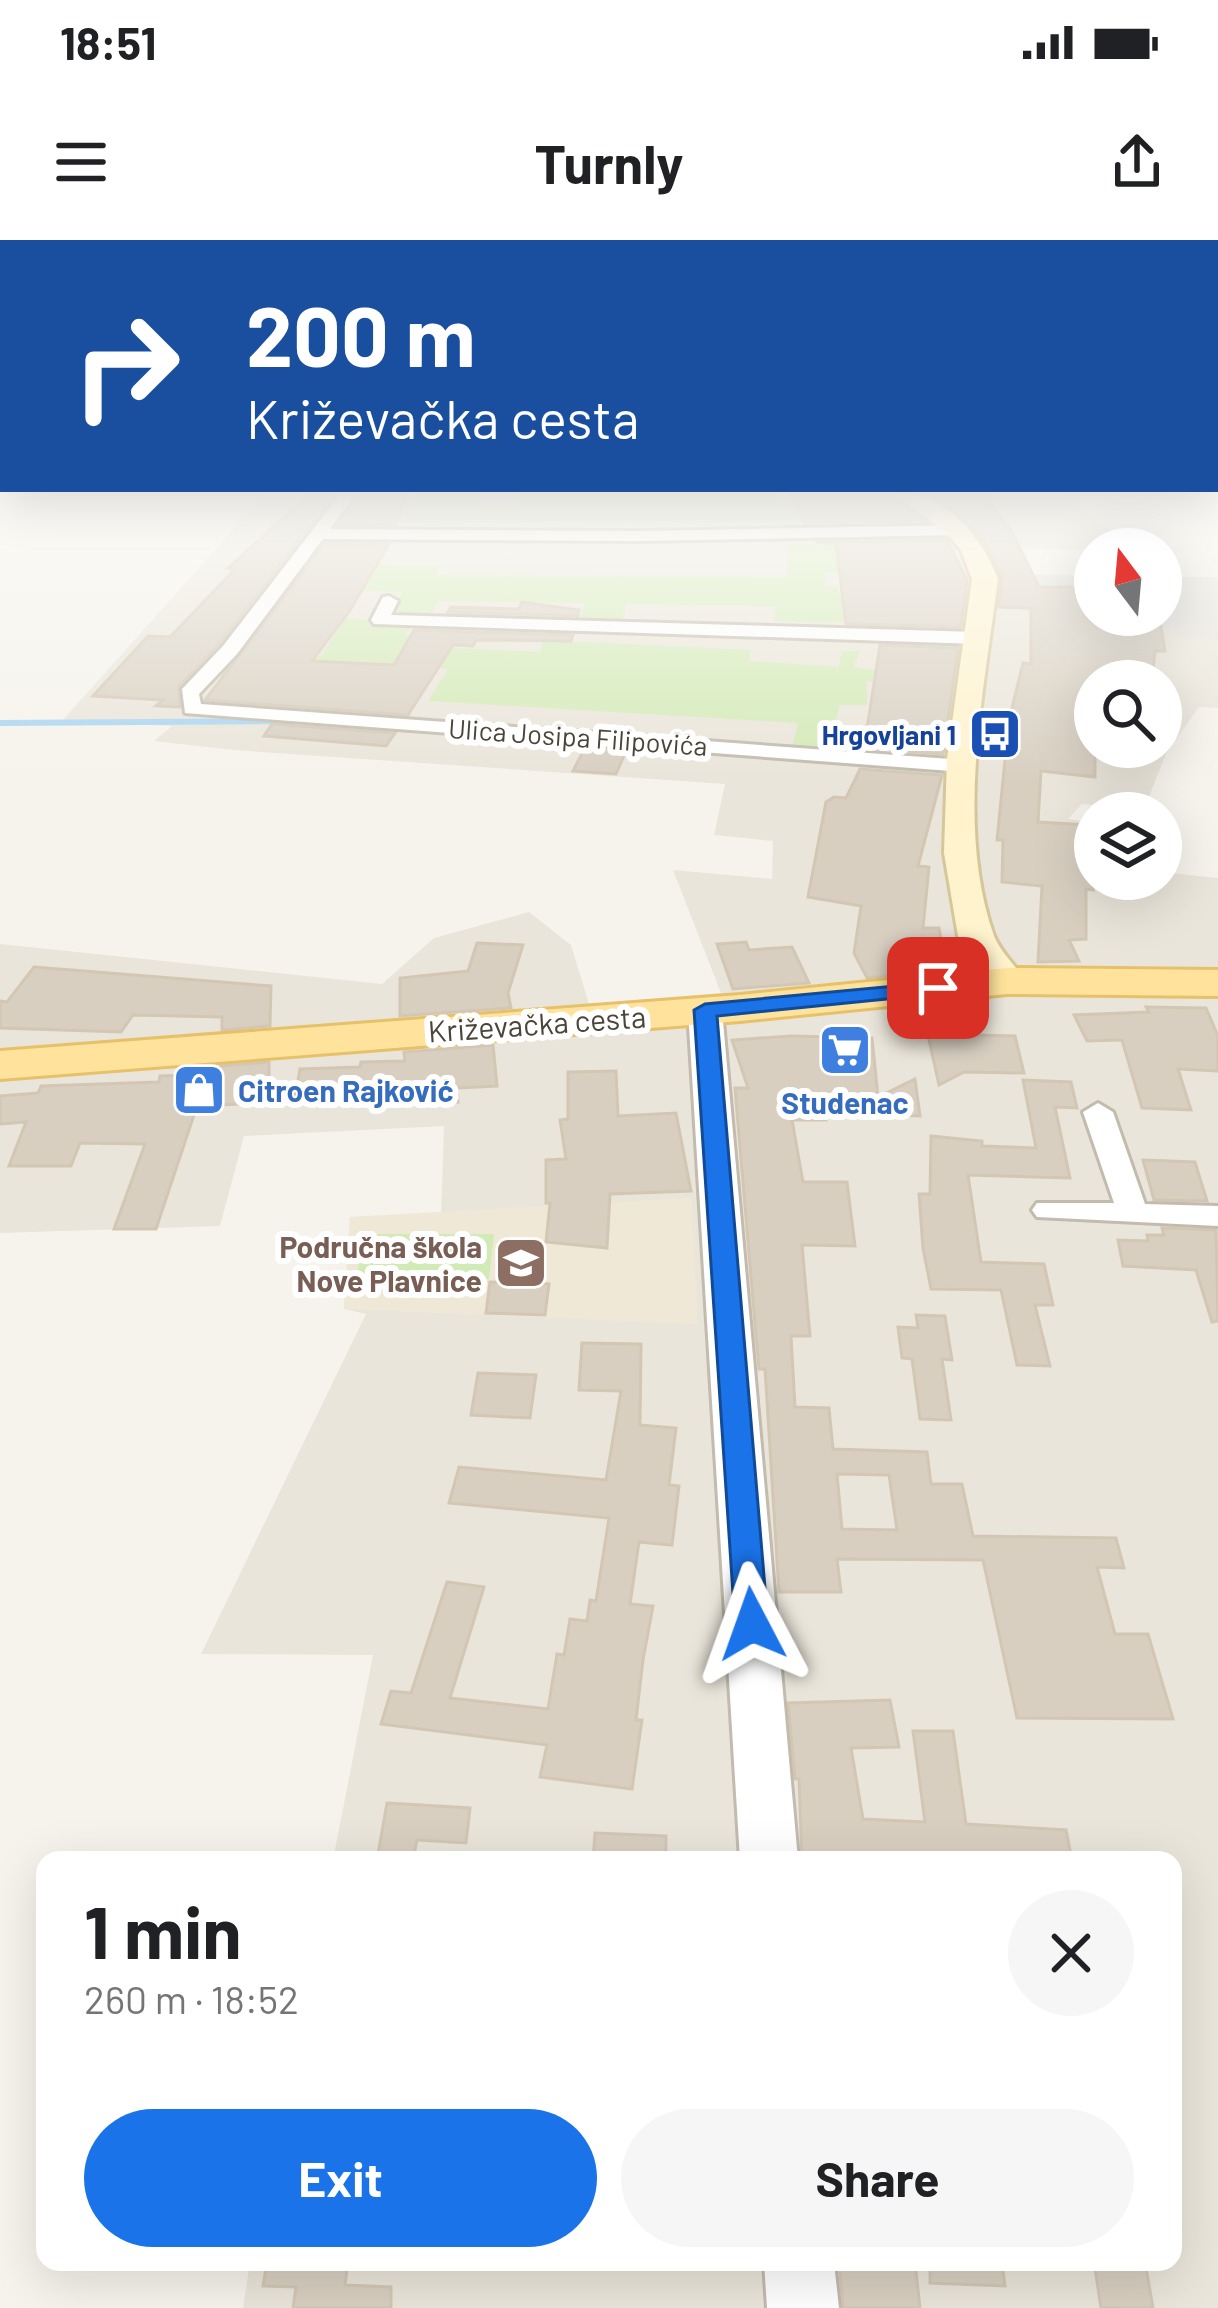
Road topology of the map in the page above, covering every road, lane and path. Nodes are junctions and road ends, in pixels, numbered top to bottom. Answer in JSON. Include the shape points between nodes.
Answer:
{"nodes":[{"id":1,"x":278,"y":589,"type":"edge"},
{"id":2,"x":984,"y":589,"type":"edge"},
{"id":3,"x":389,"y":601,"type":"dead end"},
{"id":4,"x":977,"y":638,"type":"junction"},
{"id":5,"x":964,"y":766,"type":"junction"},
{"id":6,"x":1007,"y":981,"type":"junction"},
{"id":7,"x":1218,"y":983,"type":"edge"},
{"id":8,"x":705,"y":1010,"type":"junction"},
{"id":9,"x":0,"y":1065,"type":"edge"},
{"id":10,"x":1098,"y":1112,"type":"dead end"},
{"id":11,"x":1048,"y":1210,"type":"dead end"},
{"id":12,"x":1133,"y":1213,"type":"junction"},
{"id":13,"x":1218,"y":1216,"type":"edge"},
{"id":14,"x":768,"y":1851,"type":"edge"},
{"id":15,"x":801,"y":2271,"type":"edge"},
{"id":16,"x":803,"y":2308,"type":"edge"}],
"edges":[{"from":1,"to":5,"type":"street","name":"Ulica Josipa Filipovića","via":[[189,693],[192,709]]},
{"from":2,"to":4,"type":"main road"},
{"from":3,"to":4,"type":"street","via":[[380,620]]},
{"from":4,"to":5,"type":"main road"},
{"from":5,"to":6,"type":"main road","via":[[963,875],[977,940]]},
{"from":6,"to":7,"type":"main road","name":"Križevačka cesta"},
{"from":6,"to":8,"type":"main road","name":"Križevačka cesta"},
{"from":8,"to":9,"type":"main road","name":"Križevačka cesta"},
{"from":8,"to":14,"type":"street"},
{"from":10,"to":12,"type":"street"},
{"from":11,"to":12,"type":"street"},
{"from":12,"to":13,"type":"street"},
{"from":15,"to":16,"type":"street"}]}
